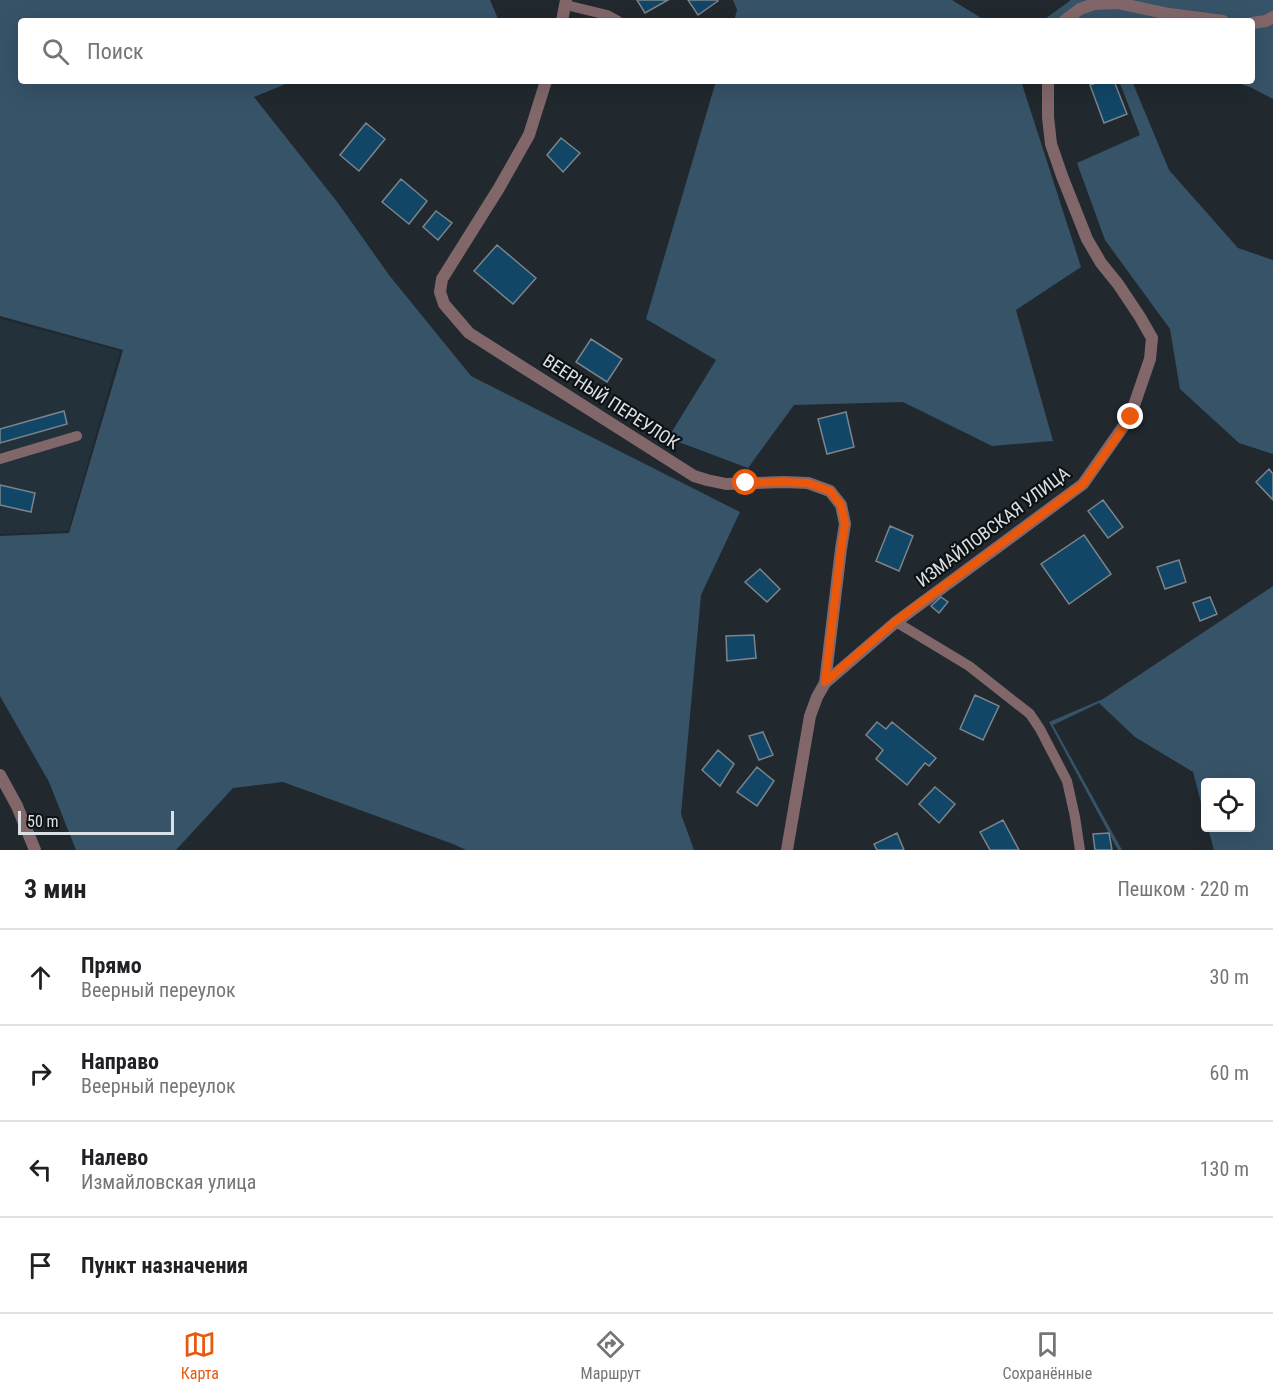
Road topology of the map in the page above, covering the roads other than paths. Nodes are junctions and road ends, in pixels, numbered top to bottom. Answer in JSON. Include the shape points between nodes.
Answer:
{"nodes":[{"id":1,"x":566,"y":3,"type":"edge"},
{"id":2,"x":1273,"y":17,"type":"edge"},
{"id":3,"x":563,"y":18,"type":"edge"},
{"id":4,"x":613,"y":18,"type":"edge"},
{"id":5,"x":1068,"y":18,"type":"edge"},
{"id":6,"x":1200,"y":18,"type":"edge"},
{"id":7,"x":1255,"y":23,"type":"edge"},
{"id":8,"x":545,"y":84,"type":"edge"},
{"id":9,"x":1048,"y":84,"type":"edge"},
{"id":10,"x":77,"y":436,"type":"dead end"},
{"id":11,"x":0,"y":459,"type":"edge"},
{"id":12,"x":896,"y":621,"type":"junction"},
{"id":13,"x":825,"y":682,"type":"junction"},
{"id":14,"x":0,"y":775,"type":"edge"},
{"id":15,"x":35,"y":850,"type":"edge"},
{"id":16,"x":787,"y":850,"type":"edge"},
{"id":17,"x":1080,"y":850,"type":"edge"}],
"edges":[{"from":1,"to":3,"type":"street"},
{"from":1,"to":4,"type":"lane"},
{"from":2,"to":7,"type":"street"},
{"from":5,"to":6,"type":"street","via":[[1094,4],[1117,3]]},
{"from":8,"to":13,"type":"street","name":"ВЕЕРНЫЙ ПЕРЕУЛОК","via":[[529,135],[442,279],[440,292],[444,304],[469,333],[694,476],[726,484],[808,483],[830,491],[841,505],[845,524]]},
{"from":9,"to":12,"type":"street","name":"ИЗМАЙЛОВСКАЯ УЛИЦА","via":[[1052,144],[1062,176],[1087,239],[1152,338],[1150,359],[1131,417],[1083,484]]},
{"from":10,"to":11,"type":"lane"},
{"from":12,"to":13,"type":"street","name":"ИЗМАЙЛОВСКАЯ УЛИЦА"},
{"from":12,"to":17,"type":"lane","via":[[969,666],[1030,714],[1067,781]]},
{"from":13,"to":16,"type":"street","name":"ИЗМАЙЛОВСКАЯ УЛИЦА","via":[[810,716]]},
{"from":14,"to":15,"type":"street"}]}
